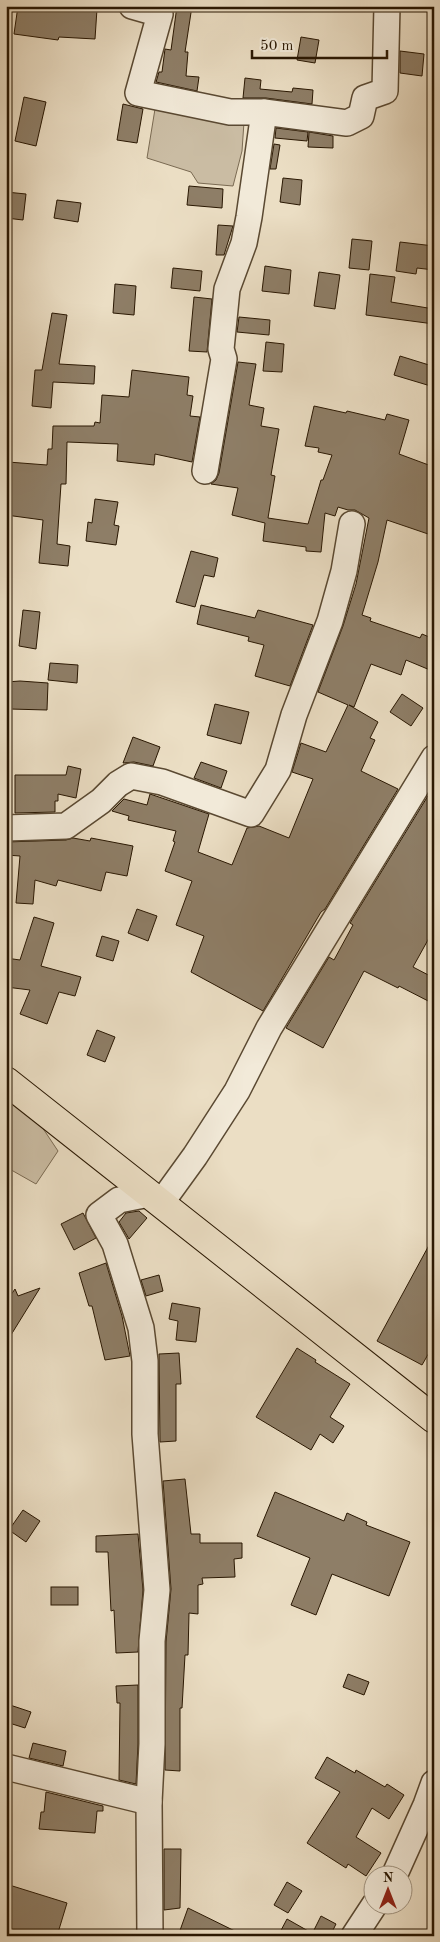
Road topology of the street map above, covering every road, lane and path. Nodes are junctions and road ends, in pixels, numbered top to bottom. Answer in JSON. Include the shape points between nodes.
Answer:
{"nodes":[{"id":1,"x":132,"y":6,"type":"edge"},
{"id":2,"x":387,"y":6,"type":"edge"},
{"id":3,"x":161,"y":10,"type":"edge"},
{"id":4,"x":264,"y":112,"type":"junction"},
{"id":5,"x":205,"y":471,"type":"dead end"},
{"id":6,"x":352,"y":524,"type":"dead end"},
{"id":7,"x":434,"y":758,"type":"edge"},
{"id":8,"x":6,"y":828,"type":"edge"},
{"id":9,"x":6,"y":1081,"type":"edge"},
{"id":10,"x":155,"y":1198,"type":"junction"},
{"id":11,"x":434,"y":1419,"type":"edge"},
{"id":12,"x":6,"y":1767,"type":"edge"},
{"id":13,"x":434,"y":1783,"type":"edge"},
{"id":14,"x":149,"y":1802,"type":"junction"},
{"id":15,"x":399,"y":1864,"type":"edge"},
{"id":16,"x":368,"y":1914,"type":"edge"},
{"id":17,"x":150,"y":1936,"type":"edge"},
{"id":18,"x":354,"y":1936,"type":"edge"}],
"edges":[{"from":1,"to":3,"type":"street"},
{"from":2,"to":4,"type":"street","via":[[385,90],[365,98],[361,116],[347,123]]},
{"from":3,"to":4,"type":"street","via":[[138,93],[230,112]]},
{"from":4,"to":5,"type":"street","via":[[248,225],[227,289],[221,349],[224,359]]},
{"from":6,"to":8,"type":"street","via":[[344,571],[330,621],[294,715],[278,770],[251,814],[162,782],[131,776],[66,826]]},
{"from":7,"to":10,"type":"street","via":[[195,1156]]},
{"from":9,"to":10,"type":"main road"},
{"from":10,"to":11,"type":"main road"},
{"from":10,"to":14,"type":"street","via":[[119,1200],[99,1215],[115,1244],[141,1328],[145,1361],[146,1434],[157,1590],[152,1641]]},
{"from":12,"to":14,"type":"street"},
{"from":13,"to":15,"type":"street"},
{"from":14,"to":17,"type":"street"},
{"from":16,"to":18,"type":"street"}]}
